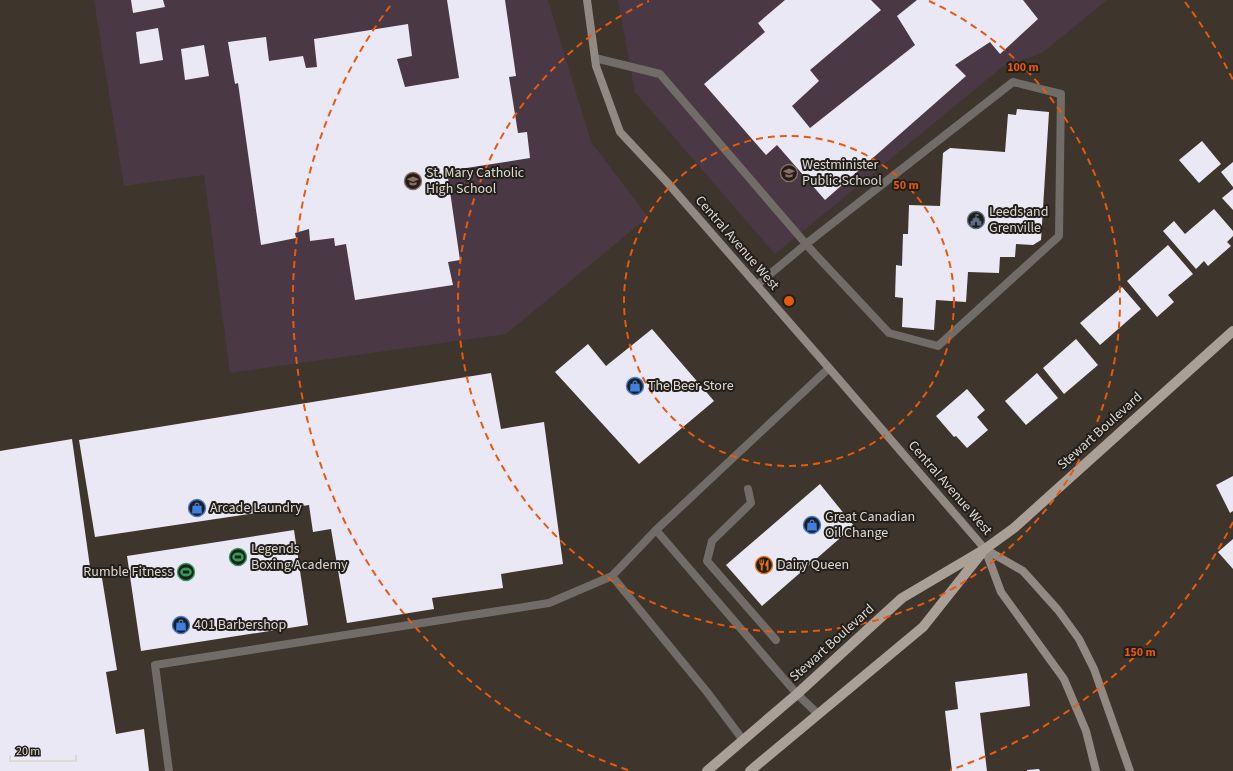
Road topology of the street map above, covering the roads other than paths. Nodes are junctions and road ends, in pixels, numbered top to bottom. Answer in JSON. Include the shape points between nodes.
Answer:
{"nodes":[{"id":1,"x":587,"y":0,"type":"edge"},
{"id":2,"x":595,"y":58,"type":"junction"},
{"id":3,"x":806,"y":244,"type":"junction"},
{"id":4,"x":757,"y":285,"type":"junction"},
{"id":5,"x":1233,"y":331,"type":"edge"},
{"id":6,"x":829,"y":368,"type":"junction"},
{"id":7,"x":748,"y":489,"type":"dead end"},
{"id":8,"x":656,"y":530,"type":"junction"},
{"id":9,"x":985,"y":549,"type":"junction"},
{"id":10,"x":612,"y":576,"type":"junction"},
{"id":11,"x":776,"y":640,"type":"dead end"},
{"id":12,"x":797,"y":694,"type":"junction"},
{"id":13,"x":818,"y":714,"type":"junction"},
{"id":14,"x":743,"y":740,"type":"junction"},
{"id":15,"x":169,"y":771,"type":"edge"},
{"id":16,"x":707,"y":771,"type":"edge"},
{"id":17,"x":750,"y":771,"type":"edge"},
{"id":18,"x":1096,"y":771,"type":"edge"},
{"id":19,"x":1130,"y":771,"type":"edge"}],
"edges":[{"from":1,"to":2,"type":"street","name":"Central Avenue West"},
{"from":2,"to":3,"type":"lane","via":[[660,74]]},
{"from":2,"to":4,"type":"street","name":"Central Avenue West","via":[[620,132]]},
{"from":3,"to":3,"type":"lane","via":[[889,333],[938,346],[1059,236],[1061,94],[1013,82]]},
{"from":3,"to":4,"type":"lane"},
{"from":4,"to":6,"type":"street","name":"Central Avenue West"},
{"from":5,"to":9,"type":"main road","name":"Stewart Boulevard","via":[[1014,528]]},
{"from":6,"to":8,"type":"lane"},
{"from":6,"to":9,"type":"street","name":"Central Avenue West"},
{"from":7,"to":11,"type":"lane","via":[[751,503],[712,541],[707,560]]},
{"from":8,"to":10,"type":"lane"},
{"from":8,"to":12,"type":"lane"},
{"from":9,"to":12,"type":"main road","name":"Stewart Boulevard","via":[[902,598]]},
{"from":9,"to":13,"type":"main road","name":"Stewart Boulevard","via":[[923,627]]},
{"from":9,"to":18,"type":"street","name":"Central Avenue West","via":[[1001,592],[1064,679],[1086,731]]},
{"from":9,"to":19,"type":"street","name":"Central Avenue West","via":[[1023,571],[1058,610],[1079,639],[1094,669]]},
{"from":10,"to":14,"type":"lane"},
{"from":10,"to":15,"type":"lane","via":[[549,603],[155,665]]},
{"from":12,"to":13,"type":"lane"},
{"from":12,"to":14,"type":"main road","name":"Stewart Boulevard"},
{"from":13,"to":17,"type":"main road","name":"Stewart Boulevard"},
{"from":14,"to":16,"type":"main road","name":"Stewart Boulevard"}]}
